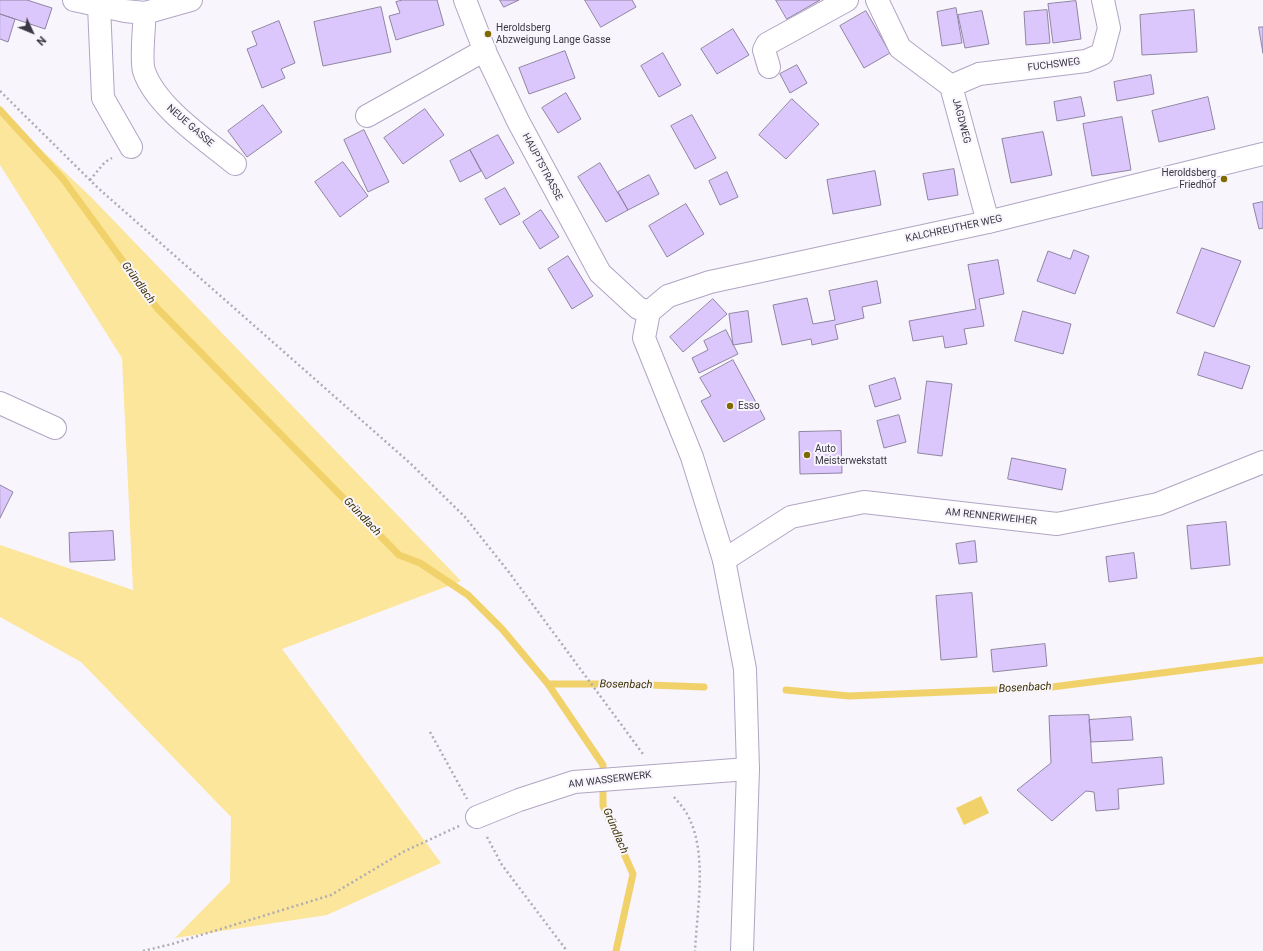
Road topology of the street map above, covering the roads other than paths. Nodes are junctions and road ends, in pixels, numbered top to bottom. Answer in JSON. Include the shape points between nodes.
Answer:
{"nodes":[{"id":1,"x":74,"y":0,"type":"edge"},
{"id":2,"x":191,"y":0,"type":"edge"},
{"id":3,"x":465,"y":0,"type":"edge"},
{"id":4,"x":847,"y":0,"type":"edge"},
{"id":5,"x":877,"y":0,"type":"edge"},
{"id":6,"x":1103,"y":0,"type":"edge"},
{"id":7,"x":99,"y":6,"type":"junction"},
{"id":8,"x":145,"y":13,"type":"junction"},
{"id":9,"x":485,"y":50,"type":"junction"},
{"id":10,"x":769,"y":67,"type":"dead end"},
{"id":11,"x":951,"y":86,"type":"junction"},
{"id":12,"x":367,"y":116,"type":"dead end"},
{"id":13,"x":131,"y":146,"type":"road end"},
{"id":14,"x":1263,"y":154,"type":"edge"},
{"id":15,"x":235,"y":164,"type":"dead end"},
{"id":16,"x":988,"y":222,"type":"junction"},
{"id":17,"x":649,"y":312,"type":"junction"},
{"id":18,"x":0,"y":403,"type":"edge"},
{"id":19,"x":55,"y":428,"type":"dead end"},
{"id":20,"x":1263,"y":462,"type":"edge"},
{"id":21,"x":724,"y":560,"type":"junction"},
{"id":22,"x":748,"y":769,"type":"junction"},
{"id":23,"x":477,"y":817,"type":"road end"},
{"id":24,"x":742,"y":951,"type":"edge"}],
"edges":[{"from":1,"to":7,"type":"street"},
{"from":2,"to":8,"type":"street"},
{"from":3,"to":9,"type":"street","name":"HAUPTSTRASSE"},
{"from":4,"to":10,"type":"street","via":[[767,44],[764,50]]},
{"from":5,"to":11,"type":"street","name":"JAGDWEG","via":[[900,48]]},
{"from":6,"to":11,"type":"street","name":"FUCHSWEG","via":[[1109,28],[1102,54],[1086,61],[979,74]]},
{"from":7,"to":8,"type":"street"},
{"from":7,"to":13,"type":"street","via":[[103,98]]},
{"from":8,"to":15,"type":"street","name":"NEUE GASSE","via":[[144,70],[154,91],[168,107]]},
{"from":9,"to":12,"type":"street"},
{"from":9,"to":17,"type":"street","name":"HAUPTSTRASSE","via":[[518,121],[600,273],[638,308]]},
{"from":11,"to":16,"type":"street","name":"JAGDWEG"},
{"from":14,"to":16,"type":"street","name":"KALCHREUTHER WEG"},
{"from":16,"to":17,"type":"street","name":"KALCHREUTHER WEG","via":[[710,282],[668,296]]},
{"from":17,"to":21,"type":"street","via":[[644,338],[692,457]]},
{"from":18,"to":19,"type":"street"},
{"from":20,"to":21,"type":"street","name":"AM RENNERWEIHER","via":[[1158,504],[1057,524],[864,502],[791,517]]},
{"from":21,"to":22,"type":"street","via":[[744,669]]},
{"from":22,"to":23,"type":"street","name":"AM WASSERWERK","via":[[574,782]]},
{"from":22,"to":24,"type":"street"}]}
